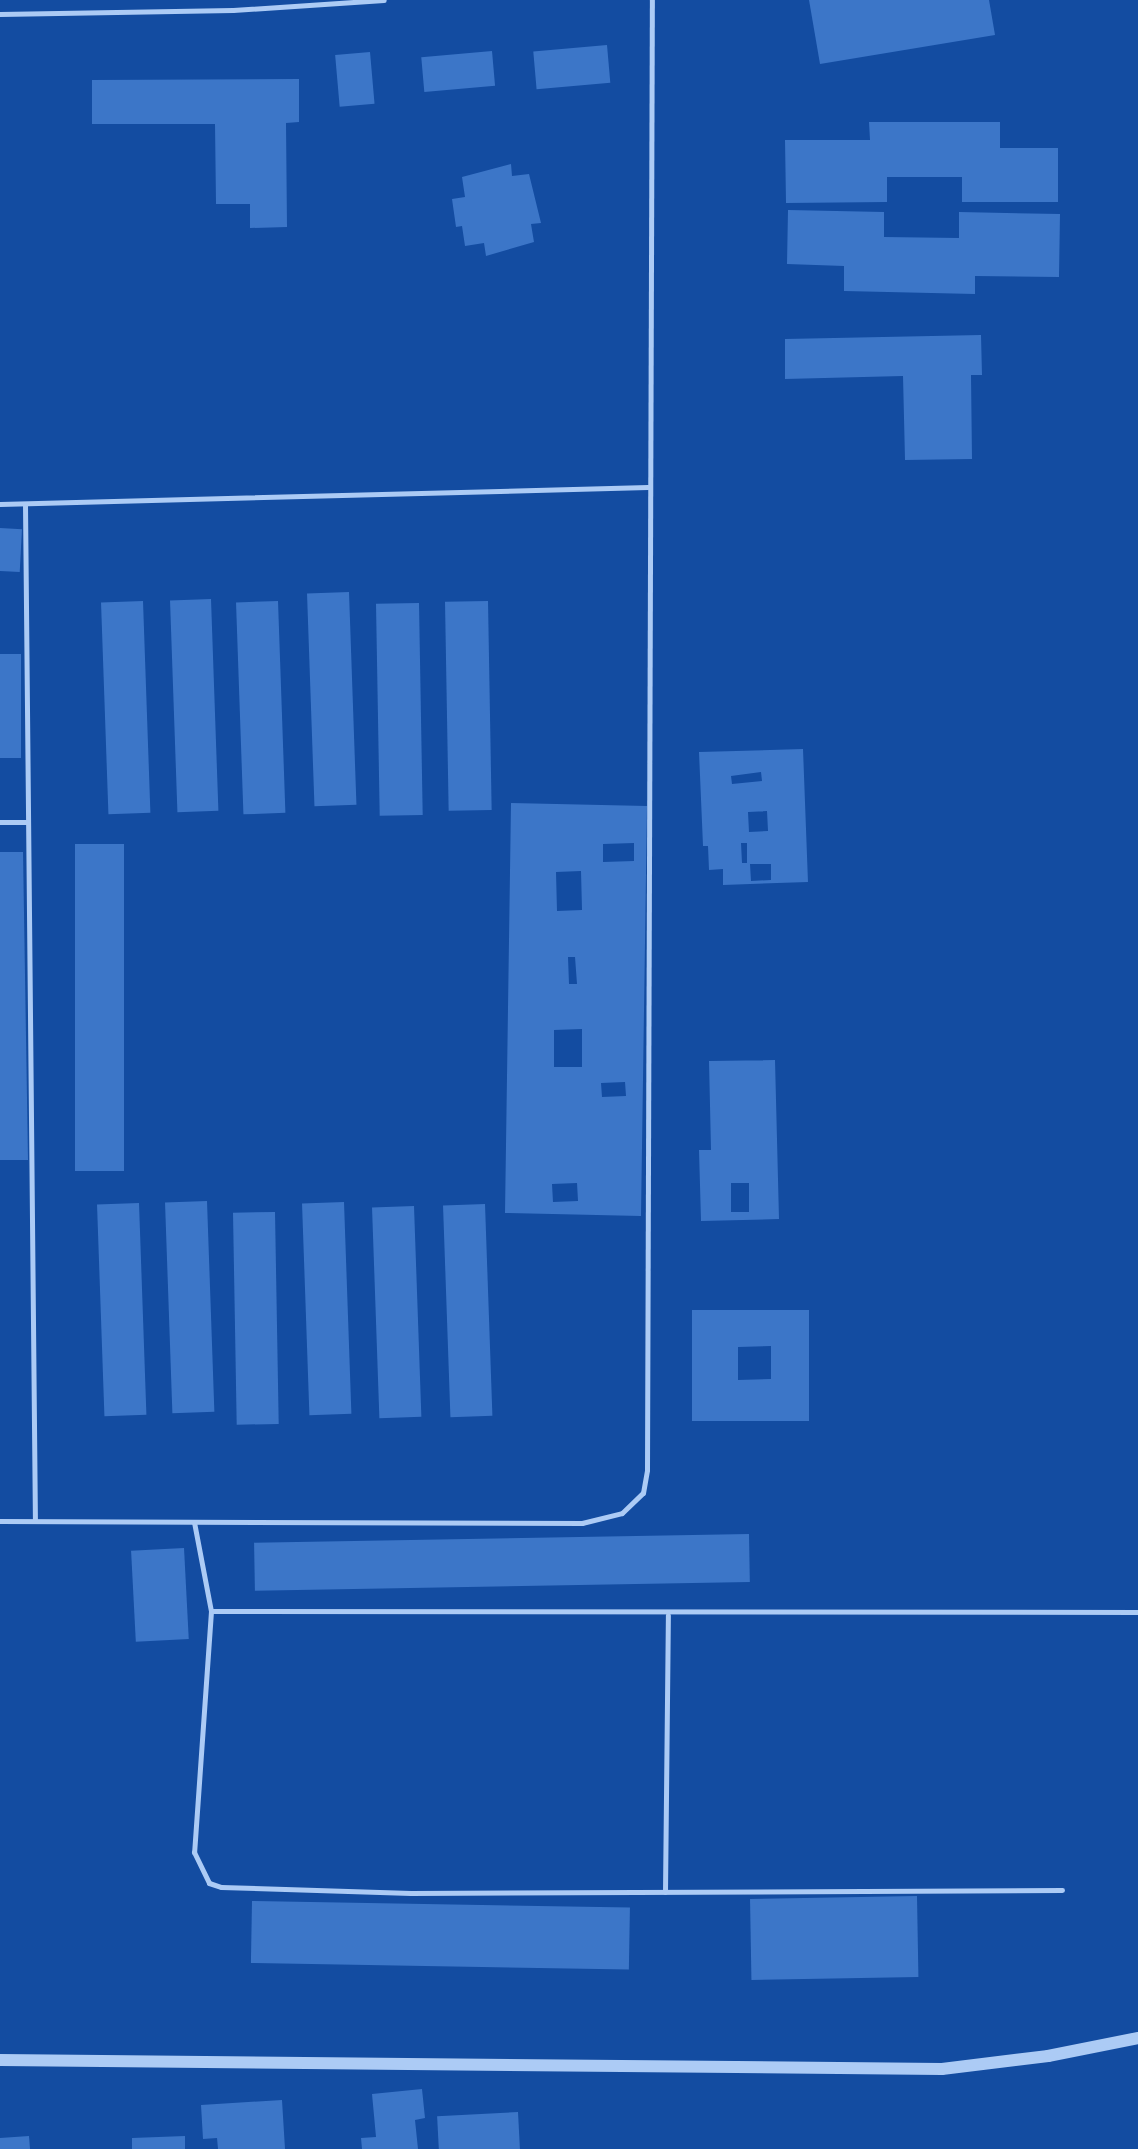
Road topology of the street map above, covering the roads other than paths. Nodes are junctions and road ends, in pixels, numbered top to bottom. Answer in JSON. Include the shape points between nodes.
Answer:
{"nodes":[{"id":1,"x":384,"y":0,"type":"edge"},
{"id":2,"x":652,"y":0,"type":"edge"},
{"id":3,"x":364,"y":1,"type":"edge"},
{"id":4,"x":0,"y":14,"type":"edge"},
{"id":5,"x":648,"y":487,"type":"junction"},
{"id":6,"x":0,"y":504,"type":"edge"},
{"id":7,"x":25,"y":504,"type":"junction"},
{"id":8,"x":0,"y":822,"type":"edge"},
{"id":9,"x":26,"y":822,"type":"junction"},
{"id":10,"x":0,"y":1521,"type":"edge"},
{"id":11,"x":35,"y":1521,"type":"junction"},
{"id":12,"x":194,"y":1522,"type":"junction"},
{"id":13,"x":211,"y":1611,"type":"junction"},
{"id":14,"x":1138,"y":1612,"type":"edge"},
{"id":15,"x":668,"y":1615,"type":"junction"},
{"id":16,"x":1062,"y":1890,"type":"dead end"},
{"id":17,"x":665,"y":1892,"type":"junction"},
{"id":18,"x":1138,"y":2038,"type":"edge"},
{"id":19,"x":0,"y":2060,"type":"edge"}],
"edges":[{"from":1,"to":3,"type":"lane"},
{"from":2,"to":5,"type":"lane"},
{"from":3,"to":4,"type":"lane","via":[[233,10]]},
{"from":5,"to":7,"type":"lane"},
{"from":5,"to":12,"type":"lane","via":[[647,1470],[643,1493],[622,1513],[582,1523]]},
{"from":6,"to":7,"type":"lane"},
{"from":7,"to":9,"type":"lane"},
{"from":8,"to":9,"type":"lane"},
{"from":9,"to":11,"type":"lane"},
{"from":10,"to":11,"type":"lane"},
{"from":11,"to":12,"type":"lane"},
{"from":12,"to":13,"type":"lane"},
{"from":13,"to":15,"type":"lane"},
{"from":13,"to":17,"type":"lane","via":[[194,1852],[209,1883],[411,1893]]},
{"from":14,"to":15,"type":"lane"},
{"from":15,"to":17,"type":"lane"},
{"from":16,"to":17,"type":"lane"},
{"from":18,"to":19,"type":"street","via":[[1048,2056],[942,2069]]}]}
